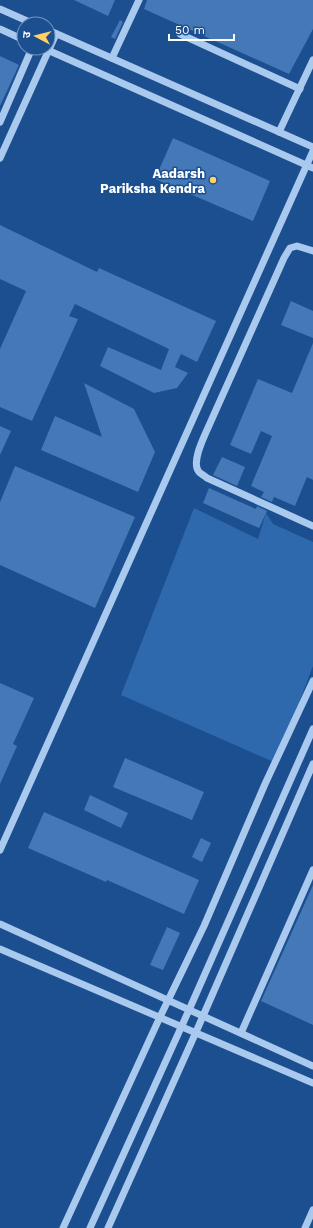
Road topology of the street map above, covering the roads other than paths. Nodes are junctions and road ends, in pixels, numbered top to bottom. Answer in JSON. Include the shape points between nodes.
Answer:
{"nodes":[{"id":1,"x":139,"y":0,"type":"edge"},
{"id":2,"x":0,"y":9,"type":"edge"},
{"id":3,"x":16,"y":16,"type":"edge"},
{"id":4,"x":0,"y":29,"type":"edge"},
{"id":5,"x":56,"y":34,"type":"edge"},
{"id":6,"x":180,"y":34,"type":"dead end"},
{"id":7,"x":16,"y":36,"type":"edge"},
{"id":8,"x":56,"y":53,"type":"edge"},
{"id":9,"x":29,"y":56,"type":"edge"},
{"id":10,"x":43,"y":56,"type":"edge"},
{"id":11,"x":112,"y":58,"type":"junction"},
{"id":12,"x":313,"y":60,"type":"edge"},
{"id":13,"x":300,"y":89,"type":"junction"},
{"id":14,"x":0,"y":122,"type":"edge"},
{"id":15,"x":279,"y":132,"type":"junction"},
{"id":16,"x":313,"y":147,"type":"edge"},
{"id":17,"x":313,"y":151,"type":"edge"},
{"id":18,"x":0,"y":158,"type":"edge"},
{"id":19,"x":310,"y":166,"type":"edge"},
{"id":20,"x":313,"y":251,"type":"edge"},
{"id":21,"x":313,"y":526,"type":"edge"},
{"id":22,"x":313,"y":681,"type":"edge"},
{"id":23,"x":313,"y":729,"type":"edge"},
{"id":24,"x":313,"y":764,"type":"edge"},
{"id":25,"x":0,"y":850,"type":"edge"},
{"id":26,"x":313,"y":870,"type":"edge"},
{"id":27,"x":0,"y":924,"type":"edge"},
{"id":28,"x":0,"y":949,"type":"edge"},
{"id":29,"x":168,"y":1000,"type":"junction"},
{"id":30,"x":190,"y":1010,"type":"junction"},
{"id":31,"x":202,"y":1016,"type":"junction"},
{"id":32,"x":160,"y":1017,"type":"junction"},
{"id":33,"x":182,"y":1026,"type":"junction"},
{"id":34,"x":196,"y":1032,"type":"junction"},
{"id":35,"x":241,"y":1034,"type":"junction"},
{"id":36,"x":313,"y":1066,"type":"edge"},
{"id":37,"x":313,"y":1083,"type":"edge"},
{"id":38,"x":313,"y":1210,"type":"edge"},
{"id":39,"x":63,"y":1228,"type":"edge"},
{"id":40,"x":90,"y":1228,"type":"edge"},
{"id":41,"x":108,"y":1228,"type":"edge"},
{"id":42,"x":305,"y":1228,"type":"edge"}],
"edges":[{"from":1,"to":11,"type":"street"},
{"from":2,"to":3,"type":"street"},
{"from":4,"to":7,"type":"street"},
{"from":5,"to":11,"type":"street"},
{"from":6,"to":13,"type":"street"},
{"from":8,"to":19,"type":"street"},
{"from":9,"to":14,"type":"street"},
{"from":10,"to":18,"type":"street"},
{"from":11,"to":15,"type":"street"},
{"from":12,"to":13,"type":"street"},
{"from":13,"to":15,"type":"street"},
{"from":15,"to":16,"type":"street"},
{"from":17,"to":19,"type":"street"},
{"from":19,"to":25,"type":"street"},
{"from":20,"to":21,"type":"street","via":[[297,246],[290,248],[284,258],[207,430],[196,465],[199,472],[207,478]]},
{"from":22,"to":29,"type":"street","via":[[204,926]]},
{"from":23,"to":30,"type":"street"},
{"from":24,"to":31,"type":"street"},
{"from":26,"to":35,"type":"street"},
{"from":27,"to":29,"type":"street"},
{"from":28,"to":32,"type":"street"},
{"from":29,"to":30,"type":"street"},
{"from":29,"to":32,"type":"street"},
{"from":30,"to":31,"type":"street"},
{"from":30,"to":33,"type":"street"},
{"from":31,"to":34,"type":"street"},
{"from":31,"to":35,"type":"street"},
{"from":32,"to":33,"type":"street"},
{"from":32,"to":39,"type":"street"},
{"from":33,"to":34,"type":"street"},
{"from":33,"to":40,"type":"street"},
{"from":34,"to":37,"type":"street"},
{"from":34,"to":41,"type":"street"},
{"from":35,"to":36,"type":"street"},
{"from":38,"to":42,"type":"street"}]}
